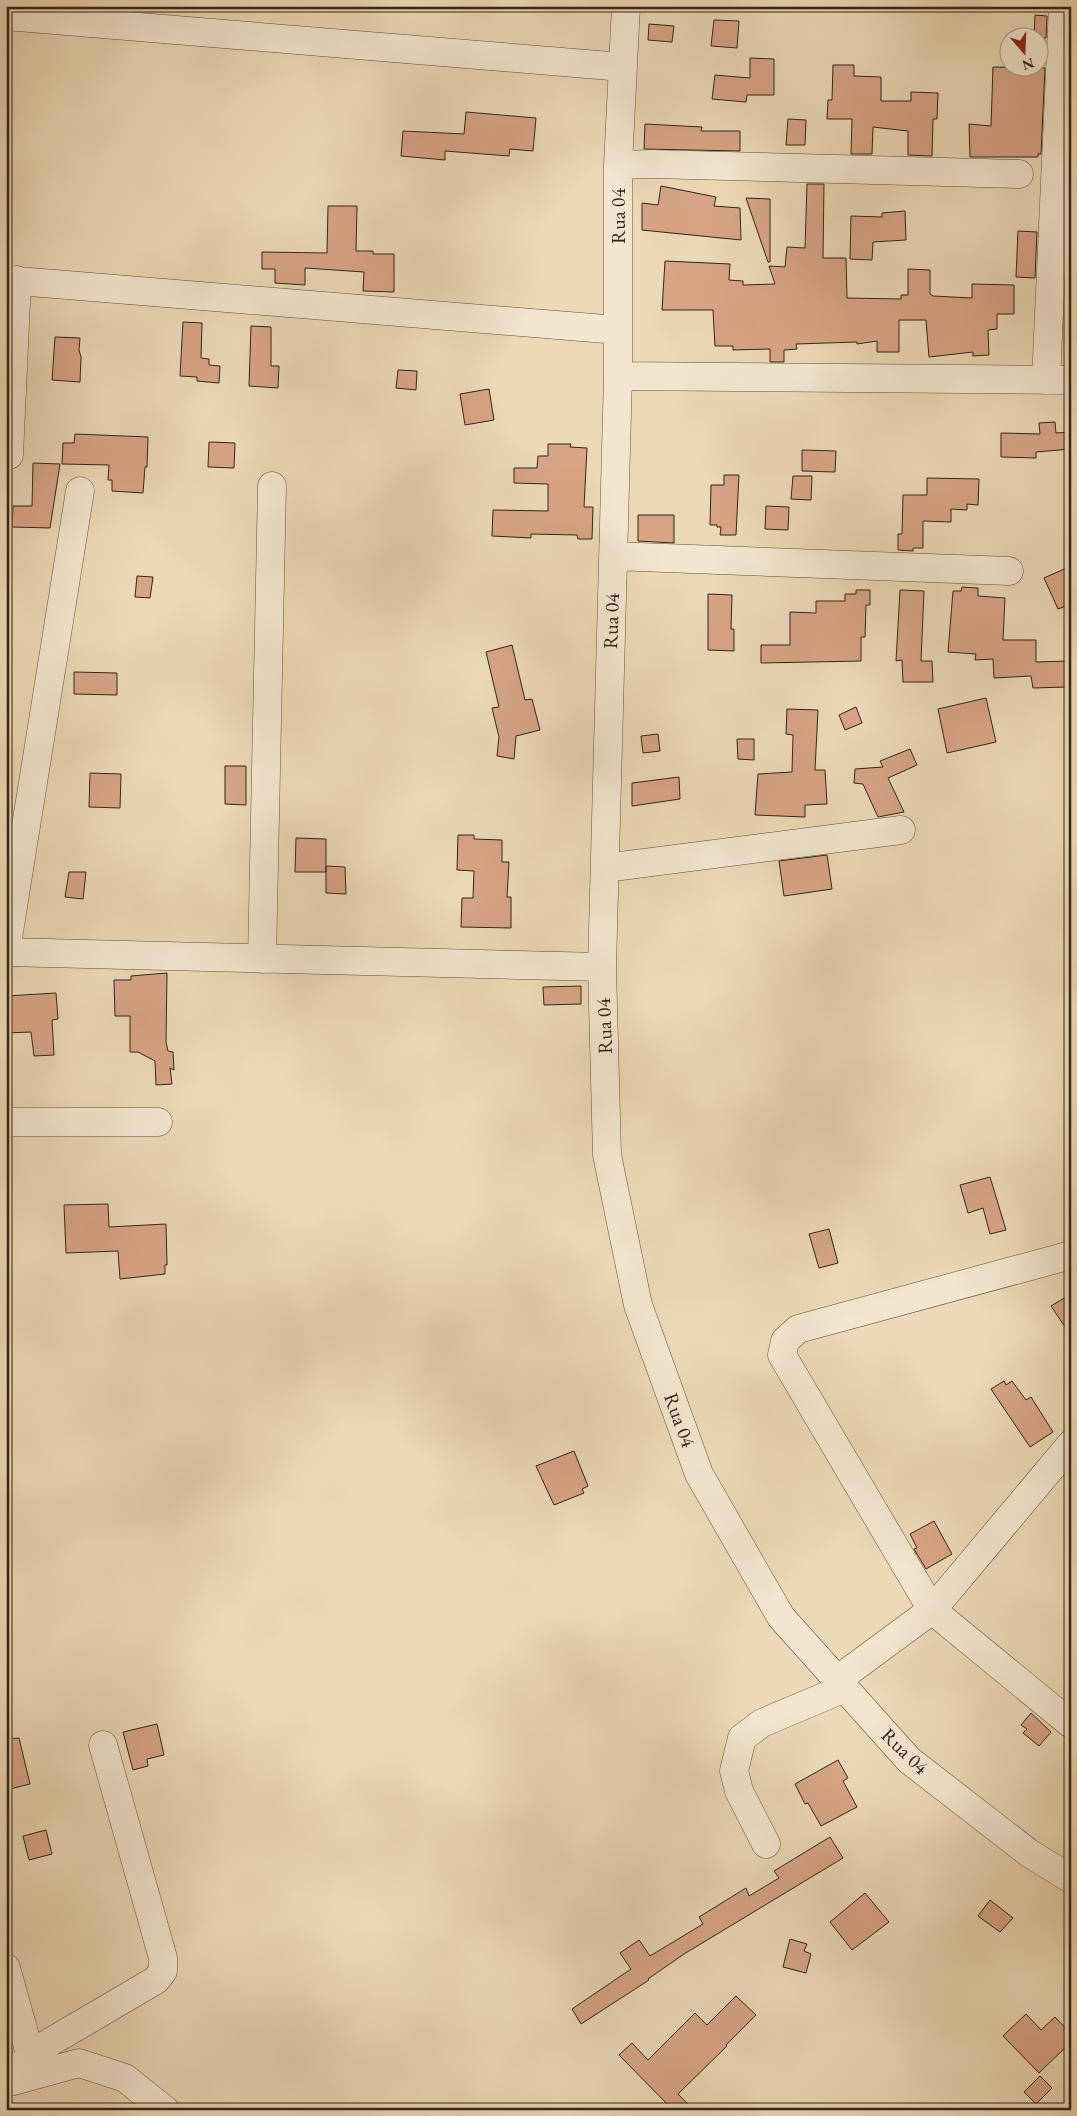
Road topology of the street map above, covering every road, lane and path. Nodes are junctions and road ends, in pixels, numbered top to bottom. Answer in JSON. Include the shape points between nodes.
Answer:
{"nodes":[{"id":1,"x":626,"y":6,"type":"edge"},
{"id":2,"x":1063,"y":6,"type":"edge"},
{"id":3,"x":6,"y":16,"type":"edge"},
{"id":4,"x":623,"y":68,"type":"junction"},
{"id":5,"x":618,"y":165,"type":"junction"},
{"id":6,"x":1019,"y":174,"type":"dead end"},
{"id":7,"x":12,"y":280,"type":"edge"},
{"id":8,"x":618,"y":330,"type":"junction"},
{"id":9,"x":618,"y":376,"type":"junction"},
{"id":10,"x":1058,"y":380,"type":"edge"},
{"id":11,"x":9,"y":455,"type":"dead end"},
{"id":12,"x":272,"y":486,"type":"dead end"},
{"id":13,"x":80,"y":491,"type":"dead end"},
{"id":14,"x":613,"y":556,"type":"junction"},
{"id":15,"x":1009,"y":571,"type":"dead end"},
{"id":16,"x":901,"y":830,"type":"dead end"},
{"id":17,"x":605,"y":868,"type":"junction"},
{"id":18,"x":6,"y":951,"type":"edge"},
{"id":19,"x":262,"y":959,"type":"junction"},
{"id":20,"x":602,"y":967,"type":"junction"},
{"id":21,"x":6,"y":1122,"type":"edge"},
{"id":22,"x":158,"y":1122,"type":"dead end"},
{"id":23,"x":1071,"y":1255,"type":"edge"},
{"id":24,"x":1071,"y":1444,"type":"edge"},
{"id":25,"x":932,"y":1610,"type":"junction"},
{"id":26,"x":841,"y":1684,"type":"junction"},
{"id":27,"x":1071,"y":1724,"type":"edge"},
{"id":28,"x":104,"y":1745,"type":"dead end"},
{"id":29,"x":766,"y":1844,"type":"dead end"},
{"id":30,"x":1071,"y":1880,"type":"edge"},
{"id":31,"x":6,"y":1968,"type":"edge"},
{"id":32,"x":30,"y":2054,"type":"junction"},
{"id":33,"x":8,"y":2082,"type":"edge"},
{"id":34,"x":165,"y":2110,"type":"edge"}],
"edges":[{"from":1,"to":4,"type":"street","name":"Rua 04"},
{"from":2,"to":10,"type":"street"},
{"from":3,"to":4,"type":"street"},
{"from":4,"to":5,"type":"street","name":"Rua 04"},
{"from":5,"to":6,"type":"street"},
{"from":5,"to":8,"type":"street","name":"Rua 04"},
{"from":7,"to":8,"type":"street"},
{"from":7,"to":11,"type":"street"},
{"from":8,"to":9,"type":"street","name":"Rua 04"},
{"from":9,"to":10,"type":"street"},
{"from":9,"to":14,"type":"street","name":"Rua 04"},
{"from":12,"to":19,"type":"street"},
{"from":13,"to":18,"type":"street"},
{"from":14,"to":15,"type":"street"},
{"from":14,"to":17,"type":"street","name":"Rua 04"},
{"from":16,"to":17,"type":"street"},
{"from":17,"to":20,"type":"street","name":"Rua 04"},
{"from":18,"to":19,"type":"street"},
{"from":19,"to":20,"type":"street"},
{"from":20,"to":26,"type":"street","name":"Rua 04","via":[[607,1155],[638,1304],[699,1474],[780,1617]]},
{"from":21,"to":22,"type":"street"},
{"from":23,"to":25,"type":"street","via":[[798,1329],[784,1341],[782,1355]]},
{"from":24,"to":25,"type":"street"},
{"from":25,"to":26,"type":"street"},
{"from":25,"to":27,"type":"street"},
{"from":26,"to":29,"type":"street","via":[[762,1723],[742,1738],[734,1771],[739,1791]]},
{"from":26,"to":30,"type":"street","name":"Rua 04","via":[[909,1760],[1029,1853]]},
{"from":28,"to":32,"type":"street","via":[[163,1958],[163,1971],[156,1980]]},
{"from":31,"to":32,"type":"street"},
{"from":32,"to":33,"type":"street"},
{"from":33,"to":34,"type":"street","via":[[80,2063],[125,2078]]}]}
